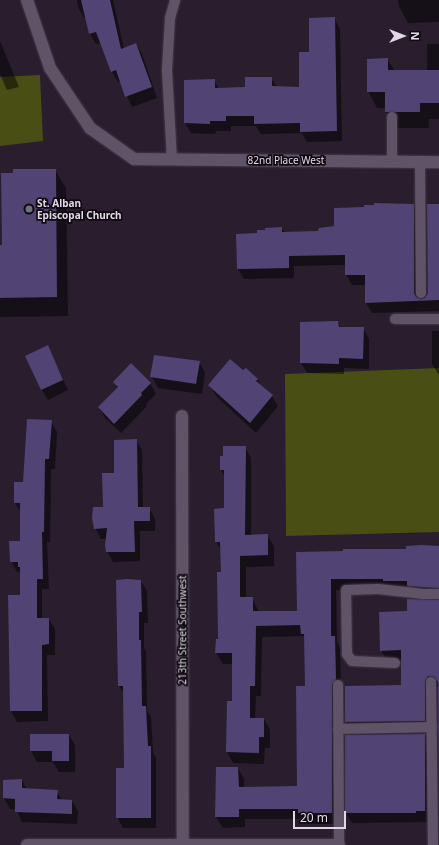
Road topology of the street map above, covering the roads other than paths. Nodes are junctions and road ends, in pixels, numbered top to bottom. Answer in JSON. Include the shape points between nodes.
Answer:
{"nodes":[{"id":1,"x":27,"y":0,"type":"edge"},
{"id":2,"x":175,"y":0,"type":"edge"},
{"id":3,"x":392,"y":117,"type":"dead end"},
{"id":4,"x":172,"y":160,"type":"junction"},
{"id":5,"x":392,"y":161,"type":"junction"},
{"id":6,"x":420,"y":162,"type":"junction"},
{"id":7,"x":439,"y":162,"type":"edge"},
{"id":8,"x":421,"y":293,"type":"dead end"},
{"id":9,"x":395,"y":319,"type":"dead end"},
{"id":10,"x":439,"y":319,"type":"edge"},
{"id":11,"x":182,"y":416,"type":"dead end"},
{"id":12,"x":439,"y":594,"type":"edge"},
{"id":13,"x":395,"y":663,"type":"dead end"},
{"id":14,"x":431,"y":682,"type":"dead end"},
{"id":15,"x":338,"y":685,"type":"dead end"},
{"id":16,"x":432,"y":727,"type":"junction"},
{"id":17,"x":338,"y":729,"type":"junction"},
{"id":18,"x":183,"y":844,"type":"junction"},
{"id":19,"x":27,"y":845,"type":"edge"},
{"id":20,"x":254,"y":845,"type":"edge"},
{"id":21,"x":339,"y":845,"type":"edge"},
{"id":22,"x":433,"y":845,"type":"edge"}],
"edges":[{"from":1,"to":4,"type":"street","name":"82nd Place West","via":[[50,68],[90,128],[134,159]]},
{"from":2,"to":4,"type":"lane","via":[[170,18],[167,70]]},
{"from":3,"to":5,"type":"lane"},
{"from":4,"to":5,"type":"street","name":"82nd Place West"},
{"from":5,"to":6,"type":"street","name":"82nd Place West"},
{"from":6,"to":7,"type":"street","name":"82nd Place West"},
{"from":6,"to":8,"type":"lane"},
{"from":9,"to":10,"type":"lane"},
{"from":11,"to":18,"type":"street","name":"213th Street Southwest"},
{"from":12,"to":13,"type":"lane","via":[[378,589],[346,590],[347,654],[352,661]]},
{"from":14,"to":16,"type":"lane"},
{"from":15,"to":17,"type":"lane"},
{"from":16,"to":17,"type":"lane"},
{"from":16,"to":22,"type":"lane"},
{"from":17,"to":21,"type":"lane"},
{"from":18,"to":19,"type":"street"},
{"from":18,"to":20,"type":"street"},
{"from":20,"to":21,"type":"street"}]}
